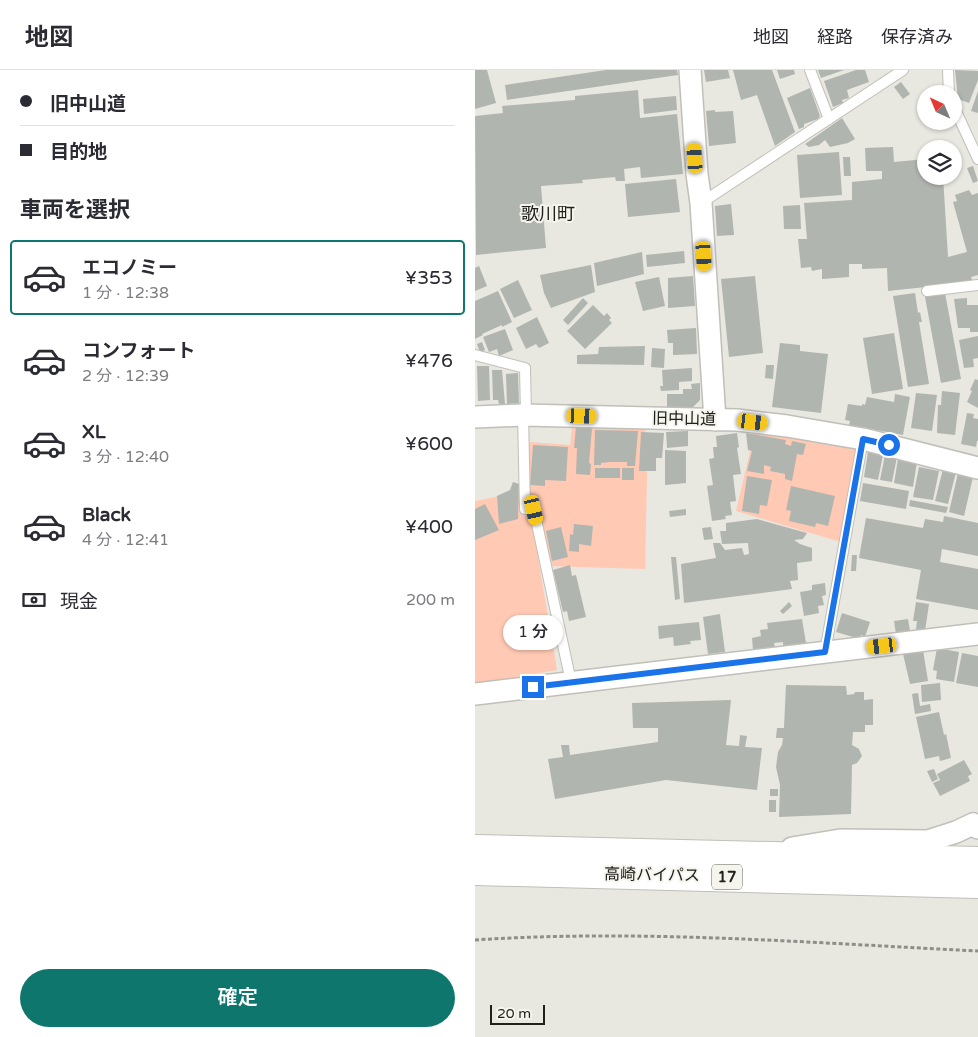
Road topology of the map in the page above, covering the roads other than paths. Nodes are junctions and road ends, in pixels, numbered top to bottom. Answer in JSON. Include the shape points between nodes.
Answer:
{"nodes":[{"id":1,"x":690,"y":70,"type":"edge"},
{"id":2,"x":810,"y":70,"type":"edge"},
{"id":3,"x":903,"y":70,"type":"edge"},
{"id":4,"x":948,"y":70,"type":"edge"},
{"id":5,"x":949,"y":85,"type":"edge"},
{"id":6,"x":829,"y":119,"type":"junction"},
{"id":7,"x":963,"y":127,"type":"edge"},
{"id":8,"x":978,"y":160,"type":"edge"},
{"id":9,"x":701,"y":204,"type":"junction"},
{"id":10,"x":978,"y":285,"type":"edge"},
{"id":11,"x":927,"y":291,"type":"dead end"},
{"id":12,"x":475,"y":355,"type":"edge"},
{"id":13,"x":525,"y":415,"type":"junction"},
{"id":14,"x":475,"y":417,"type":"edge"},
{"id":15,"x":715,"y":420,"type":"junction"},
{"id":16,"x":863,"y":439,"type":"junction"},
{"id":17,"x":978,"y":468,"type":"edge"},
{"id":18,"x":978,"y":634,"type":"edge"},
{"id":19,"x":825,"y":652,"type":"junction"},
{"id":20,"x":571,"y":682,"type":"junction"},
{"id":21,"x":475,"y":694,"type":"edge"},
{"id":22,"x":977,"y":821,"type":"edge"},
{"id":23,"x":475,"y":849,"type":"edge"},
{"id":24,"x":747,"y":856,"type":"junction"},
{"id":25,"x":978,"y":860,"type":"edge"},
{"id":26,"x":475,"y":871,"type":"edge"},
{"id":27,"x":978,"y":884,"type":"edge"}],
"edges":[{"from":1,"to":9,"type":"street"},
{"from":2,"to":6,"type":"lane"},
{"from":3,"to":6,"type":"lane"},
{"from":4,"to":5,"type":"lane"},
{"from":6,"to":9,"type":"lane"},
{"from":7,"to":8,"type":"lane"},
{"from":9,"to":15,"type":"street"},
{"from":10,"to":11,"type":"lane"},
{"from":12,"to":13,"type":"lane","via":[[525,368]]},
{"from":13,"to":14,"type":"street","name":"旧中山道"},
{"from":13,"to":15,"type":"street","name":"旧中山道"},
{"from":13,"to":20,"type":"lane","via":[[525,509],[534,510]]},
{"from":15,"to":16,"type":"street","name":"旧中山道","via":[[787,426]]},
{"from":16,"to":17,"type":"street","name":"旧中山道"},
{"from":16,"to":19,"type":"lane"},
{"from":18,"to":19,"type":"street"},
{"from":19,"to":20,"type":"street"},
{"from":20,"to":21,"type":"street"},
{"from":22,"to":24,"type":"street","via":[[957,832],[928,841],[840,840]]},
{"from":23,"to":24,"type":"highway","name":"高崎バイパス","number":"17"},
{"from":24,"to":25,"type":"highway","name":"高崎バイパス","number":"17"},
{"from":26,"to":27,"type":"highway","name":"高崎バイパス","number":"17"}]}
